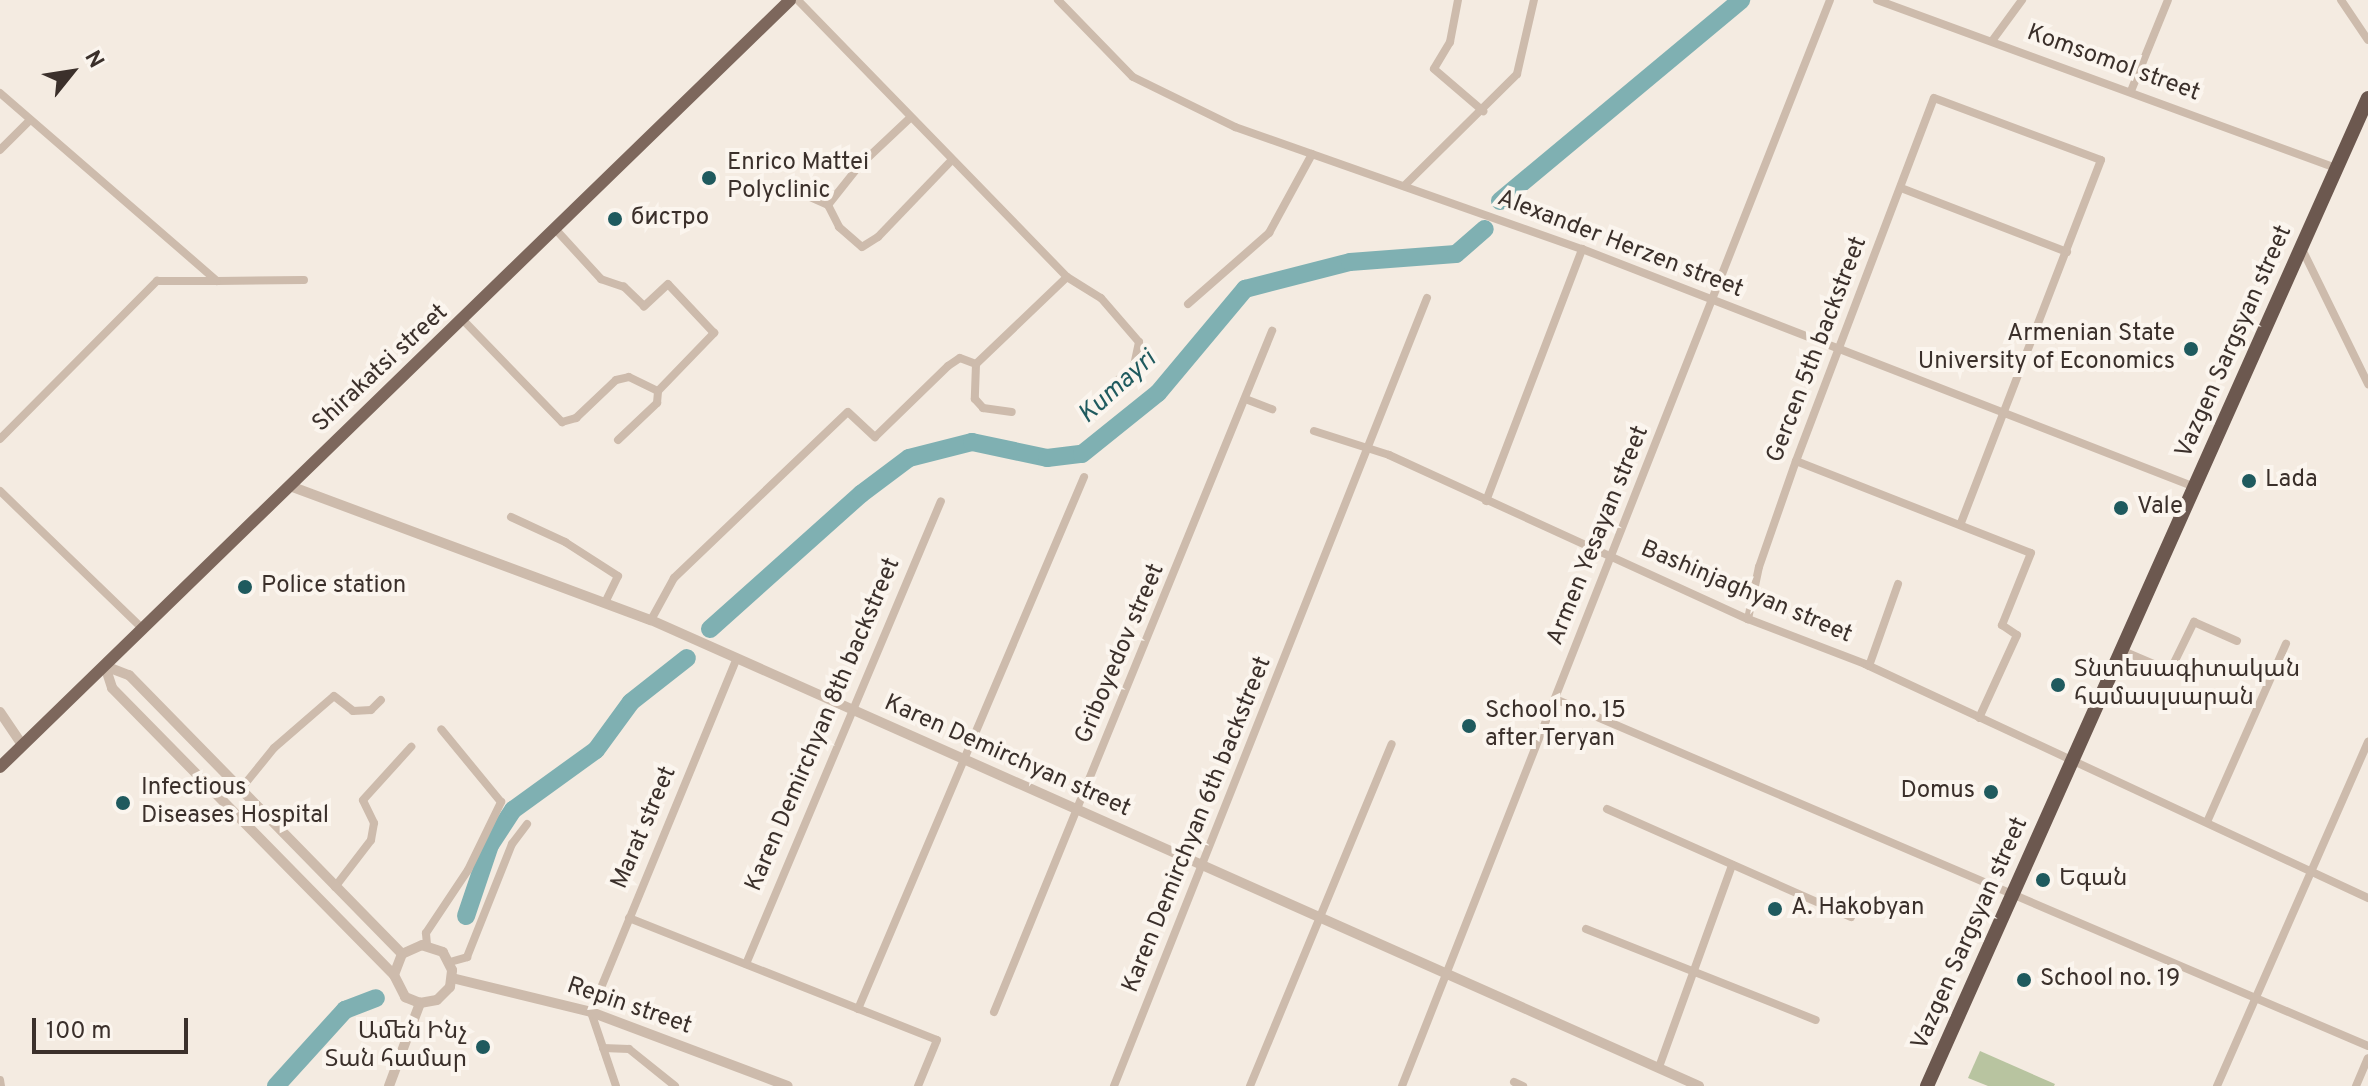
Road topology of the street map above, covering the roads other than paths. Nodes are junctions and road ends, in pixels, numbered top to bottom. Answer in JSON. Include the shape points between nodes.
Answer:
{"nodes":[{"id":1,"x":790,"y":0,"type":"edge"},
{"id":2,"x":798,"y":0,"type":"edge"},
{"id":3,"x":1058,"y":0,"type":"edge"},
{"id":4,"x":1458,"y":0,"type":"edge"},
{"id":5,"x":1534,"y":0,"type":"edge"},
{"id":6,"x":1830,"y":0,"type":"edge"},
{"id":7,"x":1877,"y":0,"type":"edge"},
{"id":8,"x":2022,"y":0,"type":"edge"},
{"id":9,"x":2168,"y":0,"type":"edge"},
{"id":10,"x":2341,"y":0,"type":"edge"},
{"id":11,"x":2368,"y":40,"type":"edge"},
{"id":12,"x":1992,"y":41,"type":"junction"},
{"id":13,"x":2131,"y":91,"type":"junction"},
{"id":14,"x":0,"y":93,"type":"edge"},
{"id":15,"x":2368,"y":98,"type":"edge"},
{"id":16,"x":1483,"y":111,"type":"junction"},
{"id":17,"x":910,"y":118,"type":"junction"},
{"id":18,"x":30,"y":120,"type":"junction"},
{"id":19,"x":0,"y":150,"type":"edge"},
{"id":20,"x":1312,"y":154,"type":"junction"},
{"id":21,"x":951,"y":161,"type":"junction"},
{"id":22,"x":2335,"y":168,"type":"junction"},
{"id":23,"x":1404,"y":186,"type":"junction"},
{"id":24,"x":1901,"y":188,"type":"junction"},
{"id":25,"x":799,"y":192,"type":"dead end"},
{"id":26,"x":828,"y":205,"type":"junction"},
{"id":27,"x":557,"y":231,"type":"junction"},
{"id":28,"x":2301,"y":246,"type":"junction"},
{"id":29,"x":1582,"y":249,"type":"junction"},
{"id":30,"x":2067,"y":252,"type":"junction"},
{"id":31,"x":1067,"y":277,"type":"junction"},
{"id":32,"x":304,"y":280,"type":"dead end"},
{"id":33,"x":217,"y":281,"type":"junction"},
{"id":34,"x":1427,"y":298,"type":"dead end"},
{"id":35,"x":1712,"y":303,"type":"junction"},
{"id":36,"x":1188,"y":304,"type":"dead end"},
{"id":37,"x":464,"y":321,"type":"junction"},
{"id":38,"x":1272,"y":331,"type":"dead end"},
{"id":39,"x":1838,"y":349,"type":"junction"},
{"id":40,"x":976,"y":364,"type":"junction"},
{"id":41,"x":2368,"y":384,"type":"edge"},
{"id":42,"x":658,"y":391,"type":"junction"},
{"id":43,"x":1248,"y":400,"type":"junction"},
{"id":44,"x":1088,"y":406,"type":"dead end"},
{"id":45,"x":1272,"y":409,"type":"dead end"},
{"id":46,"x":1012,"y":412,"type":"dead end"},
{"id":47,"x":2005,"y":415,"type":"junction"},
{"id":48,"x":1314,"y":431,"type":"dead end"},
{"id":49,"x":0,"y":439,"type":"edge"},
{"id":50,"x":618,"y":440,"type":"dead end"},
{"id":51,"x":1367,"y":452,"type":"junction"},
{"id":52,"x":1796,"y":461,"type":"junction"},
{"id":53,"x":1084,"y":477,"type":"dead end"},
{"id":54,"x":290,"y":486,"type":"junction"},
{"id":55,"x":2195,"y":487,"type":"junction"},
{"id":56,"x":0,"y":491,"type":"edge"},
{"id":57,"x":941,"y":501,"type":"dead end"},
{"id":58,"x":1486,"y":501,"type":"junction"},
{"id":59,"x":511,"y":517,"type":"dead end"},
{"id":60,"x":1960,"y":525,"type":"junction"},
{"id":61,"x":1613,"y":558,"type":"junction"},
{"id":62,"x":1898,"y":584,"type":"dead end"},
{"id":63,"x":605,"y":603,"type":"junction"},
{"id":64,"x":1748,"y":619,"type":"junction"},
{"id":65,"x":651,"y":620,"type":"junction"},
{"id":66,"x":142,"y":628,"type":"junction"},
{"id":67,"x":2237,"y":641,"type":"dead end"},
{"id":68,"x":2286,"y":644,"type":"dead end"},
{"id":69,"x":2123,"y":651,"type":"junction"},
{"id":70,"x":736,"y":660,"type":"junction"},
{"id":71,"x":105,"y":666,"type":"junction"},
{"id":72,"x":1869,"y":666,"type":"junction"},
{"id":73,"x":1555,"y":699,"type":"junction"},
{"id":74,"x":381,"y":700,"type":"dead end"},
{"id":75,"x":851,"y":710,"type":"junction"},
{"id":76,"x":0,"y":712,"type":"edge"},
{"id":77,"x":1979,"y":718,"type":"junction"},
{"id":78,"x":441,"y":729,"type":"dead end"},
{"id":79,"x":2368,"y":742,"type":"edge"},
{"id":80,"x":1392,"y":744,"type":"dead end"},
{"id":81,"x":22,"y":745,"type":"junction"},
{"id":82,"x":411,"y":747,"type":"dead end"},
{"id":83,"x":963,"y":760,"type":"junction"},
{"id":84,"x":2073,"y":761,"type":"junction"},
{"id":85,"x":212,"y":762,"type":"junction"},
{"id":86,"x":0,"y":767,"type":"edge"},
{"id":87,"x":197,"y":777,"type":"junction"},
{"id":88,"x":240,"y":790,"type":"junction"},
{"id":89,"x":1607,"y":809,"type":"dead end"},
{"id":90,"x":1078,"y":811,"type":"junction"},
{"id":91,"x":2207,"y":822,"type":"junction"},
{"id":92,"x":527,"y":824,"type":"dead end"},
{"id":93,"x":1732,"y":865,"type":"junction"},
{"id":94,"x":1203,"y":866,"type":"junction"},
{"id":95,"x":2312,"y":872,"type":"junction"},
{"id":96,"x":335,"y":887,"type":"junction"},
{"id":97,"x":2012,"y":896,"type":"junction"},
{"id":98,"x":2368,"y":898,"type":"edge"},
{"id":99,"x":1318,"y":915,"type":"junction"},
{"id":100,"x":1851,"y":917,"type":"dead end"},
{"id":101,"x":629,"y":918,"type":"junction"},
{"id":102,"x":1586,"y":929,"type":"dead end"},
{"id":103,"x":427,"y":945,"type":"junction"},
{"id":104,"x":402,"y":954,"type":"junction"},
{"id":105,"x":450,"y":962,"type":"junction"},
{"id":106,"x":746,"y":964,"type":"junction"},
{"id":107,"x":1447,"y":971,"type":"junction"},
{"id":108,"x":1694,"y":972,"type":"junction"},
{"id":109,"x":394,"y":975,"type":"junction"},
{"id":110,"x":452,"y":978,"type":"junction"},
{"id":111,"x":2257,"y":997,"type":"junction"},
{"id":112,"x":420,"y":1003,"type":"junction"},
{"id":113,"x":858,"y":1009,"type":"junction"},
{"id":114,"x":591,"y":1012,"type":"junction"},
{"id":115,"x":994,"y":1012,"type":"dead end"},
{"id":116,"x":1816,"y":1020,"type":"dead end"},
{"id":117,"x":2368,"y":1046,"type":"edge"},
{"id":118,"x":603,"y":1048,"type":"junction"},
{"id":119,"x":2368,"y":1058,"type":"edge"},
{"id":120,"x":1659,"y":1067,"type":"junction"},
{"id":121,"x":761,"y":1081,"type":"edge"},
{"id":122,"x":389,"y":1086,"type":"edge"},
{"id":123,"x":616,"y":1086,"type":"edge"},
{"id":124,"x":675,"y":1086,"type":"edge"},
{"id":125,"x":788,"y":1086,"type":"edge"},
{"id":126,"x":918,"y":1086,"type":"edge"},
{"id":127,"x":1114,"y":1086,"type":"edge"},
{"id":128,"x":1250,"y":1086,"type":"edge"},
{"id":129,"x":1402,"y":1086,"type":"edge"},
{"id":130,"x":1699,"y":1086,"type":"edge"},
{"id":131,"x":1927,"y":1086,"type":"edge"},
{"id":132,"x":2217,"y":1086,"type":"edge"},
{"id":133,"x":2356,"y":1086,"type":"edge"}],
"edges":[{"from":1,"to":27,"type":"main road","name":"Shirakatsi street"},
{"from":2,"to":17,"type":"street"},
{"from":3,"to":20,"type":"street","name":"Alexander Herzen street","via":[[1133,77],[1235,127]]},
{"from":4,"to":16,"type":"street","via":[[1450,42],[1434,69]]},
{"from":5,"to":16,"type":"street","via":[[1517,74]]},
{"from":6,"to":35,"type":"street","name":"Armen Yesayan street"},
{"from":7,"to":12,"type":"street","name":"Komsomol street"},
{"from":8,"to":12,"type":"street"},
{"from":9,"to":13,"type":"street"},
{"from":10,"to":11,"type":"street"},
{"from":12,"to":13,"type":"street","name":"Komsomol street"},
{"from":13,"to":22,"type":"street","name":"Komsomol street"},
{"from":14,"to":18,"type":"street"},
{"from":15,"to":22,"type":"highway","name":"Vazgen Sargsyan street"},
{"from":16,"to":23,"type":"street"},
{"from":17,"to":21,"type":"street"},
{"from":17,"to":26,"type":"street","via":[[859,166]]},
{"from":18,"to":19,"type":"street"},
{"from":18,"to":33,"type":"street"},
{"from":20,"to":23,"type":"street","name":"Alexander Herzen street"},
{"from":20,"to":36,"type":"street","via":[[1269,233]]},
{"from":21,"to":26,"type":"street","via":[[862,247],[839,227]]},
{"from":21,"to":31,"type":"street"},
{"from":22,"to":28,"type":"highway","name":"Vazgen Sargsyan street"},
{"from":23,"to":29,"type":"street","name":"Alexander Herzen street"},
{"from":24,"to":30,"type":"street"},
{"from":24,"to":30,"type":"street","name":"Gercen 5th backstreet","via":[[1934,98],[2101,160]]},
{"from":24,"to":39,"type":"street","name":"Gercen 5th backstreet"},
{"from":25,"to":26,"type":"street"},
{"from":27,"to":37,"type":"main road","name":"Shirakatsi street"},
{"from":27,"to":42,"type":"street","via":[[601,279],[624,287],[644,306],[668,284],[714,333]]},
{"from":28,"to":41,"type":"street"},
{"from":28,"to":55,"type":"highway","name":"Vazgen Sargsyan street"},
{"from":29,"to":35,"type":"street","name":"Alexander Herzen street"},
{"from":29,"to":58,"type":"street"},
{"from":30,"to":47,"type":"street"},
{"from":31,"to":40,"type":"street"},
{"from":31,"to":44,"type":"street","via":[[1101,298],[1139,342],[1134,366]]},
{"from":32,"to":33,"type":"street"},
{"from":33,"to":49,"type":"street","via":[[157,281]]},
{"from":34,"to":51,"type":"street","name":"Karen Demirchyan 6th backstreet"},
{"from":35,"to":39,"type":"street","name":"Alexander Herzen street"},
{"from":35,"to":61,"type":"street","name":"Armen Yesayan street"},
{"from":37,"to":42,"type":"street","via":[[562,422],[576,418],[616,380],[629,377]]},
{"from":37,"to":54,"type":"main road","name":"Shirakatsi street"},
{"from":38,"to":43,"type":"street","name":"Griboyedov street"},
{"from":39,"to":47,"type":"street","name":"Alexander Herzen street"},
{"from":39,"to":52,"type":"street","name":"Gercen 5th backstreet"},
{"from":40,"to":46,"type":"street","via":[[975,399],[983,408]]},
{"from":40,"to":65,"type":"street","via":[[960,358],[948,366],[875,437],[848,412],[674,578]]},
{"from":42,"to":50,"type":"street","via":[[657,403]]},
{"from":43,"to":45,"type":"street"},
{"from":43,"to":90,"type":"street","name":"Griboyedov street"},
{"from":47,"to":55,"type":"street","name":"Alexander Herzen street"},
{"from":47,"to":60,"type":"street"},
{"from":48,"to":51,"type":"street","name":"Bashinjaghyan street"},
{"from":51,"to":58,"type":"street","name":"Bashinjaghyan street","via":[[1389,455]]},
{"from":51,"to":94,"type":"street","name":"Karen Demirchyan 6th backstreet"},
{"from":52,"to":60,"type":"street"},
{"from":52,"to":64,"type":"street","name":"Gercen 5th backstreet","via":[[1759,567]]},
{"from":53,"to":83,"type":"street"},
{"from":54,"to":63,"type":"street","name":"Karen Demirchyan street"},
{"from":54,"to":66,"type":"main road","name":"Shirakatsi street"},
{"from":55,"to":69,"type":"highway","name":"Vazgen Sargsyan street"},
{"from":56,"to":66,"type":"street"},
{"from":57,"to":75,"type":"street","name":"Karen Demirchyan 8th backstreet"},
{"from":58,"to":61,"type":"street","name":"Bashinjaghyan street"},
{"from":59,"to":63,"type":"street","via":[[565,542],[618,576]]},
{"from":60,"to":77,"type":"street","via":[[2031,553],[2002,625],[2017,635]]},
{"from":61,"to":64,"type":"street","name":"Bashinjaghyan street"},
{"from":61,"to":73,"type":"street","name":"Armen Yesayan street"},
{"from":62,"to":72,"type":"street"},
{"from":63,"to":65,"type":"street","name":"Karen Demirchyan street"},
{"from":64,"to":72,"type":"street","name":"Bashinjaghyan street"},
{"from":65,"to":70,"type":"street","name":"Karen Demirchyan street"},
{"from":66,"to":71,"type":"main road","name":"Shirakatsi street"},
{"from":67,"to":69,"type":"street","via":[[2194,622],[2170,671]]},
{"from":68,"to":91,"type":"street"},
{"from":69,"to":84,"type":"highway","name":"Vazgen Sargsyan street"},
{"from":70,"to":75,"type":"street","name":"Karen Demirchyan street"},
{"from":70,"to":101,"type":"street","name":"Marat street"},
{"from":71,"to":81,"type":"main road","name":"Shirakatsi street"},
{"from":71,"to":85,"type":"street","via":[[129,675]]},
{"from":71,"to":87,"type":"street","via":[[112,688]]},
{"from":72,"to":77,"type":"street","name":"Bashinjaghyan street"},
{"from":73,"to":97,"type":"street"},
{"from":73,"to":107,"type":"street","name":"Armen Yesayan street"},
{"from":74,"to":88,"type":"street","via":[[371,710],[353,711],[334,696],[274,748]]},
{"from":75,"to":83,"type":"street","name":"Karen Demirchyan street"},
{"from":75,"to":106,"type":"street","name":"Karen Demirchyan 8th backstreet"},
{"from":76,"to":81,"type":"street"},
{"from":77,"to":84,"type":"street","name":"Bashinjaghyan street"},
{"from":78,"to":103,"type":"street","via":[[501,802],[468,870],[426,933]]},
{"from":79,"to":95,"type":"street"},
{"from":80,"to":99,"type":"street"},
{"from":81,"to":86,"type":"main road","name":"Shirakatsi street"},
{"from":82,"to":96,"type":"street","via":[[363,800],[374,823],[371,840]]},
{"from":83,"to":90,"type":"street","name":"Karen Demirchyan street"},
{"from":83,"to":113,"type":"street"},
{"from":84,"to":91,"type":"street","name":"Bashinjaghyan street"},
{"from":84,"to":97,"type":"highway","name":"Vazgen Sargsyan street"},
{"from":85,"to":87,"type":"street"},
{"from":85,"to":88,"type":"street"},
{"from":87,"to":109,"type":"street"},
{"from":88,"to":96,"type":"street"},
{"from":89,"to":93,"type":"street"},
{"from":90,"to":94,"type":"street","name":"Karen Demirchyan street"},
{"from":90,"to":115,"type":"street","name":"Griboyedov street"},
{"from":91,"to":95,"type":"street","name":"Bashinjaghyan street"},
{"from":92,"to":105,"type":"street","via":[[512,844],[467,957]]},
{"from":93,"to":100,"type":"street"},
{"from":93,"to":108,"type":"street"},
{"from":94,"to":99,"type":"street","name":"Karen Demirchyan street"},
{"from":94,"to":127,"type":"street","name":"Karen Demirchyan 6th backstreet"},
{"from":95,"to":98,"type":"street","name":"Bashinjaghyan street"},
{"from":95,"to":111,"type":"street"},
{"from":96,"to":104,"type":"street"},
{"from":97,"to":111,"type":"street"},
{"from":97,"to":131,"type":"highway","name":"Vazgen Sargsyan street"},
{"from":99,"to":107,"type":"street","name":"Karen Demirchyan street"},
{"from":99,"to":128,"type":"street"},
{"from":101,"to":106,"type":"street"},
{"from":101,"to":114,"type":"street","name":"Marat street"},
{"from":102,"to":108,"type":"street"},
{"from":103,"to":104,"type":"street"},
{"from":103,"to":105,"type":"street"},
{"from":104,"to":109,"type":"street"},
{"from":105,"to":110,"type":"street"},
{"from":106,"to":113,"type":"street"},
{"from":107,"to":120,"type":"street","name":"Karen Demirchyan street"},
{"from":107,"to":129,"type":"street","name":"Armen Yesayan street"},
{"from":108,"to":116,"type":"street"},
{"from":108,"to":120,"type":"street"},
{"from":109,"to":112,"type":"street","via":[[402,994]]},
{"from":110,"to":112,"type":"street","via":[[441,997]]},
{"from":110,"to":114,"type":"street","name":"Repin street"},
{"from":111,"to":117,"type":"street"},
{"from":111,"to":132,"type":"street"},
{"from":112,"to":122,"type":"street"},
{"from":113,"to":126,"type":"street","via":[[937,1040]]},
{"from":114,"to":118,"type":"street"},
{"from":114,"to":121,"type":"street","name":"Repin street"},
{"from":118,"to":123,"type":"street"},
{"from":118,"to":124,"type":"street","via":[[629,1049]]},
{"from":119,"to":133,"type":"street"},
{"from":120,"to":130,"type":"street","name":"Karen Demirchyan street"},
{"from":121,"to":125,"type":"street","name":"Repin street"}]}
